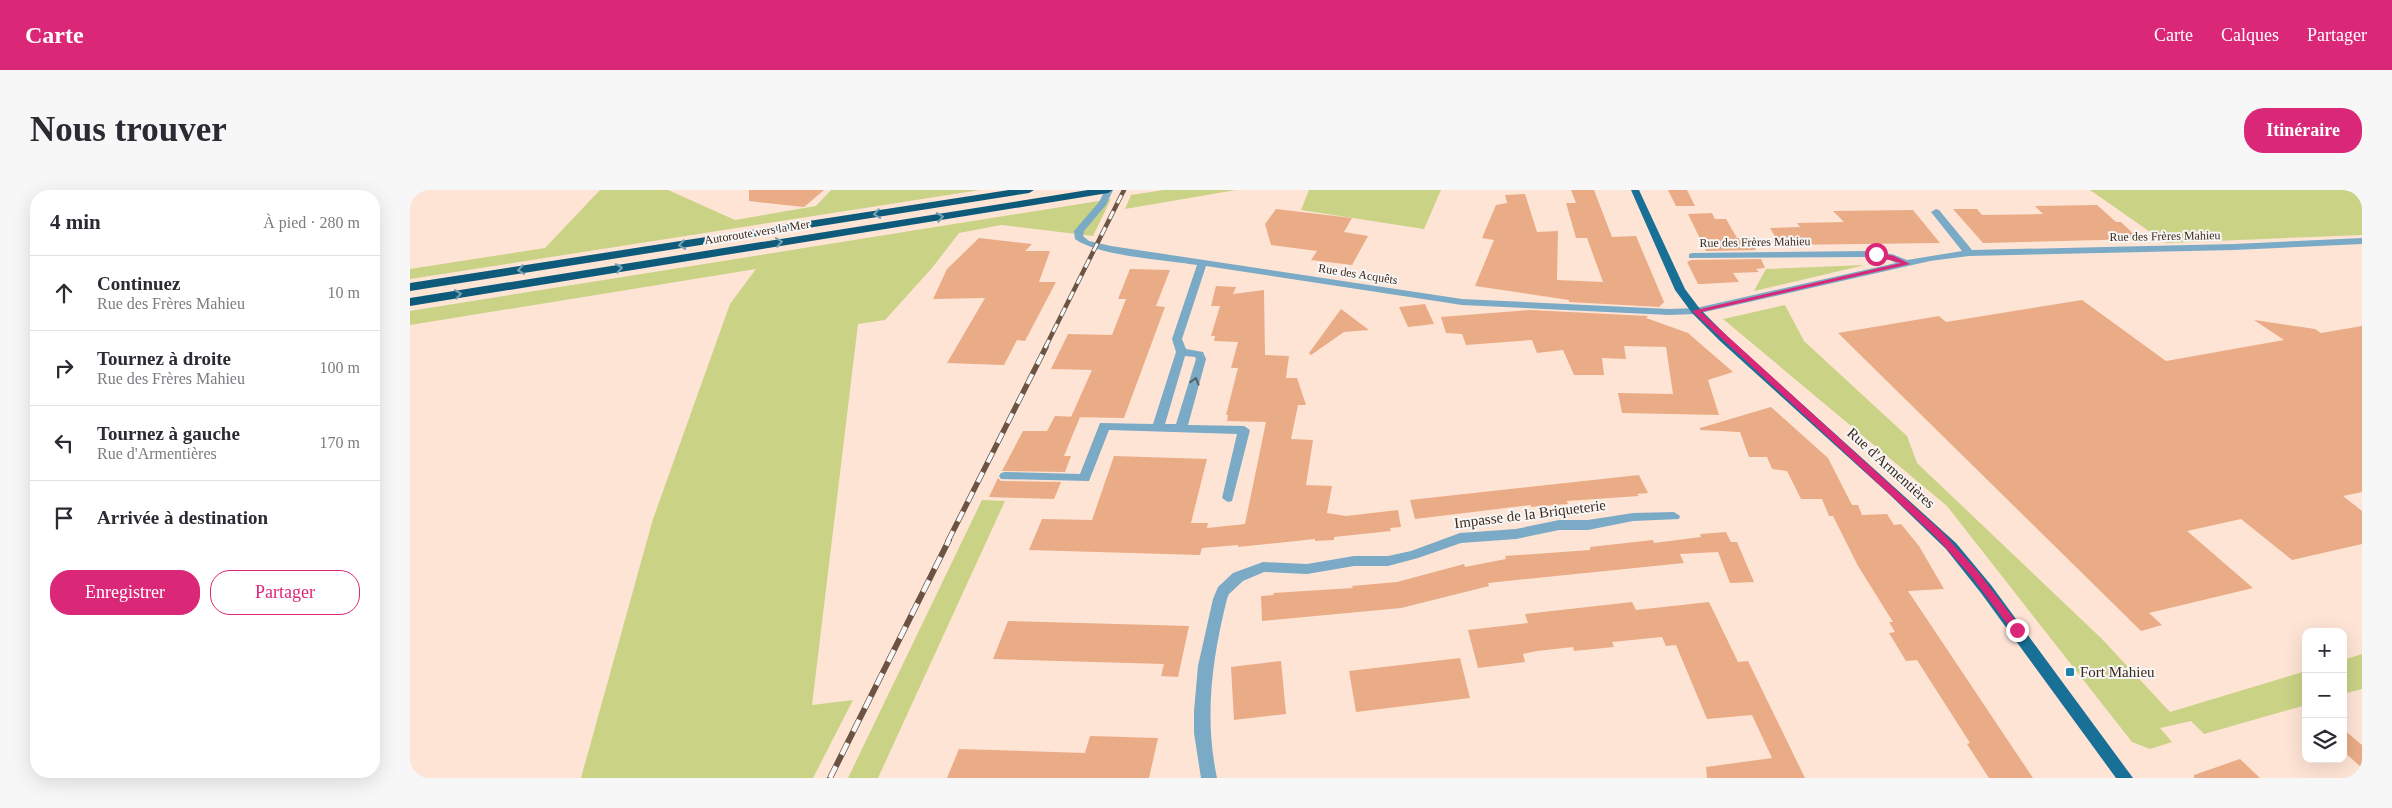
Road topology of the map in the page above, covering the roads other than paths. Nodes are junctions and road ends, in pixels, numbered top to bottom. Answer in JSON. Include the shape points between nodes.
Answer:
{"nodes":[{"id":1,"x":1029,"y":190,"type":"edge"},
{"id":2,"x":1108,"y":190,"type":"edge"},
{"id":3,"x":1635,"y":190,"type":"edge"},
{"id":4,"x":1936,"y":212,"type":"dead end"},
{"id":5,"x":2362,"y":242,"type":"edge"},
{"id":6,"x":1969,"y":253,"type":"junction"},
{"id":7,"x":1692,"y":256,"type":"dead end"},
{"id":8,"x":1202,"y":263,"type":"junction"},
{"id":9,"x":1907,"y":264,"type":"junction"},
{"id":10,"x":410,"y":287,"type":"edge"},
{"id":11,"x":410,"y":302,"type":"edge"},
{"id":12,"x":1696,"y":311,"type":"junction"},
{"id":13,"x":1181,"y":352,"type":"junction"},
{"id":14,"x":1158,"y":427,"type":"junction"},
{"id":15,"x":1181,"y":428,"type":"junction"},
{"id":16,"x":1004,"y":476,"type":"dead end"},
{"id":17,"x":1228,"y":498,"type":"dead end"},
{"id":18,"x":1674,"y":516,"type":"dead end"},
{"id":19,"x":1208,"y":778,"type":"edge"},
{"id":20,"x":2125,"y":778,"type":"edge"}],
"edges":[{"from":1,"to":10,"type":"highway","one_way":true},
{"from":2,"to":8,"type":"street","name":"Rue des Acquêts","via":[[1103,203],[1077,235],[1081,241],[1111,249]]},
{"from":11,"to":2,"type":"highway","name":"Autoroute vers la Mer","one_way":true},
{"from":3,"to":12,"type":"main road","name":"Rue d'Armentières","via":[[1680,290]]},
{"from":4,"to":6,"type":"street"},
{"from":5,"to":6,"type":"street","name":"Rue des Frères Mahieu"},
{"from":6,"to":9,"type":"street","name":"Rue des Frères Mahieu"},
{"from":7,"to":9,"type":"street","name":"Rue des Frères Mahieu","via":[[1868,254],[1892,257]]},
{"from":8,"to":12,"type":"street","name":"Rue des Acquêts","via":[[1462,302]]},
{"from":8,"to":13,"type":"street","via":[[1177,339]]},
{"from":9,"to":12,"type":"street","name":"Rue des Frères Mahieu"},
{"from":12,"to":20,"type":"main road","name":"Rue d'Armentières","via":[[1951,546]]},
{"from":13,"to":14,"type":"street"},
{"from":15,"to":13,"type":"street","one_way":true,"via":[[1201,359],[1197,353]]},
{"from":14,"to":15,"type":"street"},
{"from":14,"to":16,"type":"street","via":[[1104,426],[1085,478]]},
{"from":15,"to":17,"type":"street","via":[[1244,430]]},
{"from":18,"to":19,"type":"street","name":"Impasse de la Briqueterie","via":[[1559,525],[1516,534],[1460,538],[1388,561],[1354,561],[1307,569],[1271,566],[1245,573],[1230,584],[1220,600],[1204,678],[1201,737]]}]}
